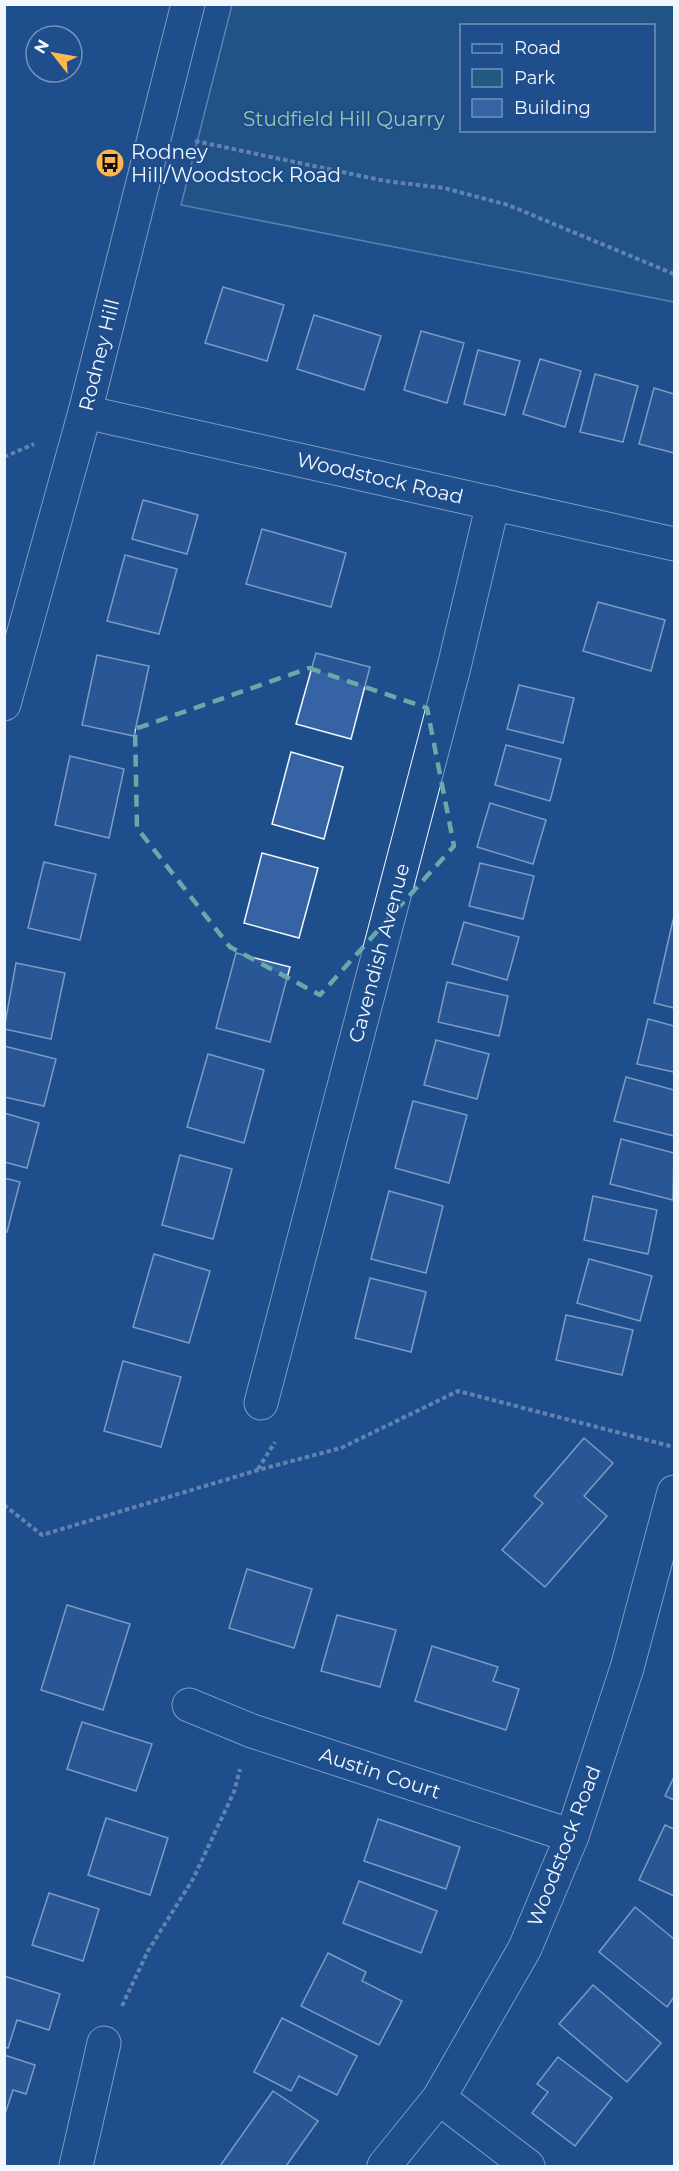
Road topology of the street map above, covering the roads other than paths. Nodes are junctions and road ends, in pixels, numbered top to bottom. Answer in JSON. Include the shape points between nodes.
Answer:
{"nodes":[{"id":1,"x":188,"y":4,"type":"edge"},
{"id":2,"x":85,"y":412,"type":"junction"},
{"id":3,"x":493,"y":503,"type":"junction"},
{"id":4,"x":675,"y":544,"type":"edge"},
{"id":5,"x":4,"y":704,"type":"edge"},
{"id":6,"x":261,"y":1403,"type":"dead end"},
{"id":7,"x":675,"y":1492,"type":"edge"},
{"id":8,"x":189,"y":1705,"type":"dead end"},
{"id":9,"x":572,"y":1836,"type":"junction"},
{"id":10,"x":104,"y":2043,"type":"road end"},
{"id":11,"x":439,"y":2098,"type":"junction"},
{"id":12,"x":76,"y":2166,"type":"edge"},
{"id":13,"x":384,"y":2166,"type":"edge"},
{"id":14,"x":528,"y":2166,"type":"edge"}],
"edges":[{"from":1,"to":2,"type":"street","name":"Rodney Hill"},
{"from":2,"to":3,"type":"street","name":"Woodstock Road"},
{"from":2,"to":5,"type":"street","name":"Rodney Hill"},
{"from":3,"to":4,"type":"street","name":"Woodstock Road"},
{"from":3,"to":6,"type":"street","name":"Cavendish Avenue","via":[[454,667]]},
{"from":7,"to":9,"type":"street","name":"Woodstock Road","via":[[627,1668]]},
{"from":8,"to":9,"type":"street","name":"Austin Court","via":[[252,1731]]},
{"from":9,"to":11,"type":"street","name":"Woodstock Road","via":[[525,1948]]},
{"from":10,"to":12,"type":"street"},
{"from":11,"to":13,"type":"street","name":"Woodstock Road"},
{"from":11,"to":14,"type":"street"}]}
